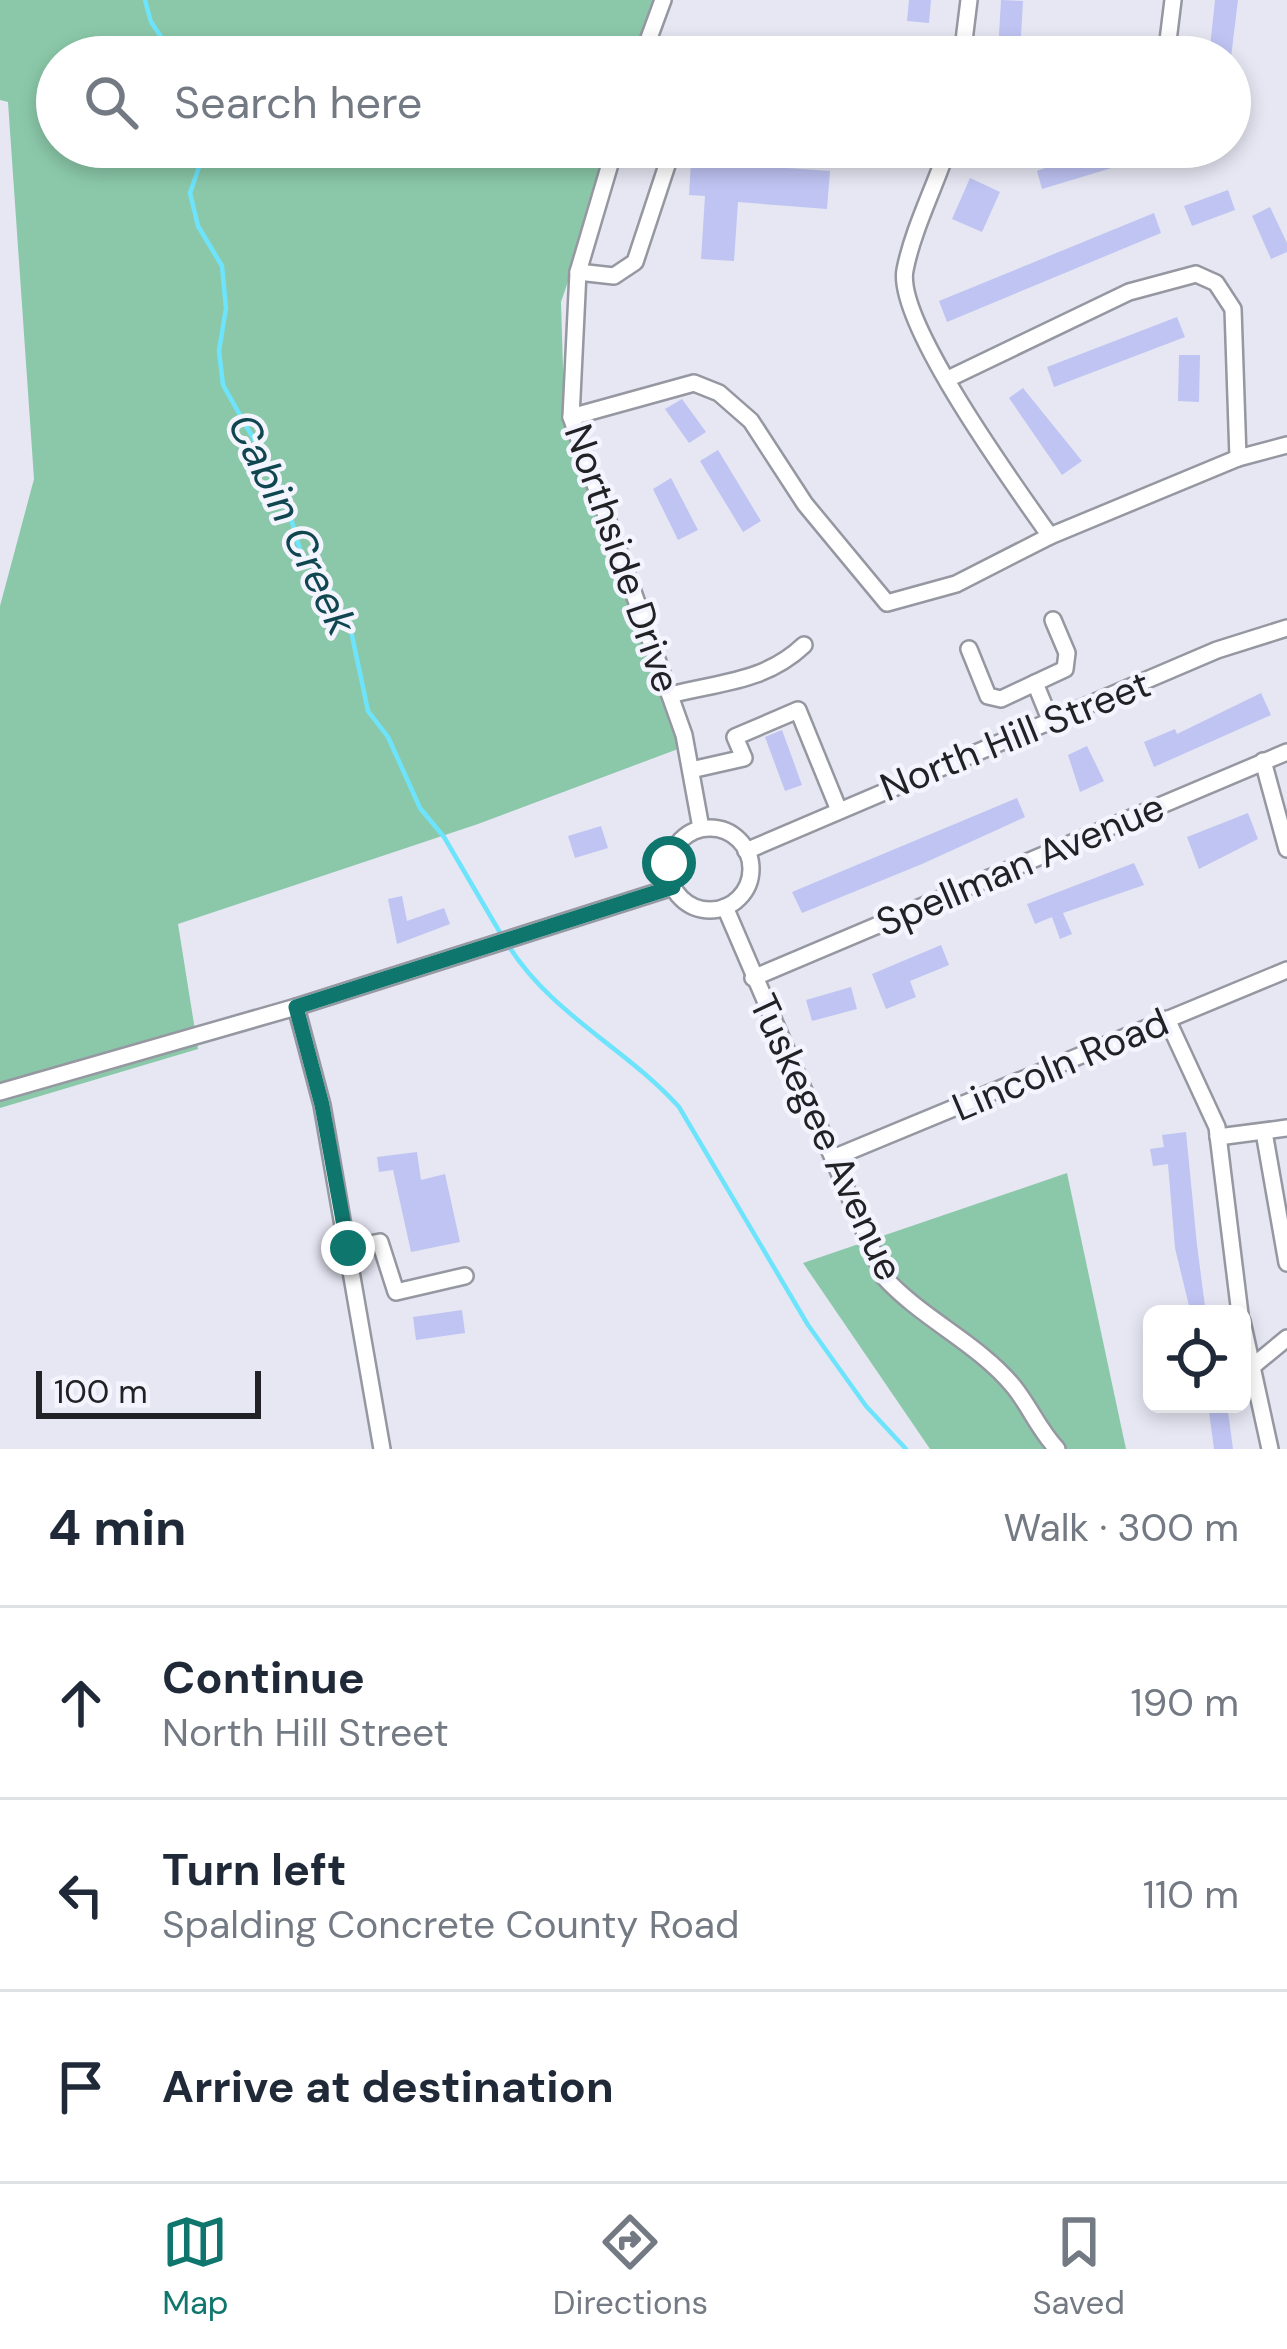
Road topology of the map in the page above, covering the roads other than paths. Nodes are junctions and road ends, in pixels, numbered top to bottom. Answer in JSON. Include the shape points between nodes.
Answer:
{"nodes":[{"id":1,"x":663,"y":0,"type":"edge"},
{"id":2,"x":969,"y":0,"type":"edge"},
{"id":3,"x":1173,"y":0,"type":"edge"},
{"id":4,"x":653,"y":36,"type":"edge"},
{"id":5,"x":965,"y":36,"type":"edge"},
{"id":6,"x":1169,"y":36,"type":"edge"},
{"id":7,"x":609,"y":168,"type":"edge"},
{"id":8,"x":666,"y":168,"type":"edge"},
{"id":9,"x":941,"y":168,"type":"edge"},
{"id":10,"x":578,"y":272,"type":"junction"},
{"id":11,"x":950,"y":378,"type":"junction"},
{"id":12,"x":571,"y":417,"type":"junction"},
{"id":13,"x":1287,"y":445,"type":"edge"},
{"id":14,"x":1238,"y":458,"type":"junction"},
{"id":15,"x":1050,"y":536,"type":"junction"},
{"id":16,"x":1053,"y":620,"type":"dead end"},
{"id":17,"x":1287,"y":628,"type":"edge"},
{"id":18,"x":804,"y":645,"type":"dead end"},
{"id":19,"x":969,"y":649,"type":"dead end"},
{"id":20,"x":1035,"y":683,"type":"junction"},
{"id":21,"x":670,"y":695,"type":"junction"},
{"id":22,"x":1051,"y":722,"type":"junction"},
{"id":23,"x":1287,"y":752,"type":"edge"},
{"id":24,"x":1263,"y":761,"type":"junction"},
{"id":25,"x":691,"y":770,"type":"junction"},
{"id":26,"x":838,"y":808,"type":"junction"},
{"id":27,"x":701,"y":829,"type":"junction"},
{"id":28,"x":1287,"y":849,"type":"edge"},
{"id":29,"x":746,"y":850,"type":"junction"},
{"id":30,"x":673,"y":887,"type":"junction"},
{"id":31,"x":725,"y":907,"type":"junction"},
{"id":32,"x":1287,"y":970,"type":"edge"},
{"id":33,"x":753,"y":978,"type":"junction"},
{"id":34,"x":296,"y":1007,"type":"junction"},
{"id":35,"x":1167,"y":1018,"type":"junction"},
{"id":36,"x":0,"y":1092,"type":"edge"},
{"id":37,"x":1287,"y":1128,"type":"edge"},
{"id":38,"x":1264,"y":1132,"type":"junction"},
{"id":39,"x":1218,"y":1137,"type":"junction"},
{"id":40,"x":833,"y":1158,"type":"junction"},
{"id":41,"x":348,"y":1248,"type":"junction"},
{"id":42,"x":1287,"y":1263,"type":"edge"},
{"id":43,"x":465,"y":1276,"type":"dead end"},
{"id":44,"x":1239,"y":1305,"type":"edge"},
{"id":45,"x":1287,"y":1338,"type":"edge"},
{"id":46,"x":1251,"y":1358,"type":"edge"},
{"id":47,"x":1253,"y":1366,"type":"junction"},
{"id":48,"x":382,"y":1449,"type":"edge"},
{"id":49,"x":1057,"y":1449,"type":"edge"},
{"id":50,"x":1270,"y":1449,"type":"edge"}],
"edges":[{"from":1,"to":4,"type":"street"},
{"from":2,"to":5,"type":"street"},
{"from":3,"to":6,"type":"street"},
{"from":7,"to":10,"type":"street","name":"Northside Drive"},
{"from":8,"to":10,"type":"street","via":[[635,262],[614,275]]},
{"from":9,"to":11,"type":"street","via":[[904,274],[918,327]]},
{"from":10,"to":12,"type":"street","name":"Northside Drive"},
{"from":11,"to":14,"type":"street","via":[[1129,292],[1196,274],[1216,283],[1233,308]]},
{"from":11,"to":15,"type":"street","via":[[969,420]]},
{"from":12,"to":15,"type":"street","via":[[694,383],[719,393],[751,421],[805,504],[887,603],[956,584]]},
{"from":12,"to":21,"type":"street","name":"Northside Drive"},
{"from":13,"to":14,"type":"street"},
{"from":14,"to":15,"type":"street"},
{"from":16,"to":20,"type":"street","via":[[1065,669]]},
{"from":17,"to":22,"type":"street","name":"North Hill Street"},
{"from":18,"to":21,"type":"street","via":[[748,680]]},
{"from":19,"to":20,"type":"street","via":[[988,695],[1001,699]]},
{"from":20,"to":22,"type":"street"},
{"from":21,"to":25,"type":"street","name":"Northside Drive"},
{"from":22,"to":26,"type":"street","name":"North Hill Street"},
{"from":23,"to":24,"type":"street","name":"Spellman Avenue"},
{"from":24,"to":28,"type":"street"},
{"from":24,"to":33,"type":"street","name":"Spellman Avenue"},
{"from":25,"to":26,"type":"street","via":[[744,758],[735,736],[798,710]]},
{"from":25,"to":27,"type":"street","name":"Northside Drive"},
{"from":26,"to":29,"type":"street","name":"North Hill Street"},
{"from":27,"to":29,"type":"street","via":[[728,832]]},
{"from":27,"to":30,"type":"street","via":[[673,851]]},
{"from":29,"to":31,"type":"street","via":[[745,890]]},
{"from":30,"to":31,"type":"street","via":[[689,904]]},
{"from":30,"to":34,"type":"street"},
{"from":31,"to":33,"type":"street","name":"Tuskegee Avenue"},
{"from":32,"to":35,"type":"street","name":"Lincoln Road"},
{"from":33,"to":40,"type":"street","name":"Tuskegee Avenue"},
{"from":34,"to":36,"type":"street"},
{"from":34,"to":41,"type":"street"},
{"from":35,"to":39,"type":"street"},
{"from":35,"to":40,"type":"street","name":"Lincoln Road"},
{"from":37,"to":38,"type":"street"},
{"from":38,"to":39,"type":"street"},
{"from":38,"to":42,"type":"street"},
{"from":39,"to":44,"type":"street"},
{"from":40,"to":49,"type":"street","name":"Tuskegee Avenue","via":[[884,1277],[911,1308],[1013,1387]]},
{"from":41,"to":43,"type":"street","via":[[380,1242],[396,1292]]},
{"from":41,"to":48,"type":"street"},
{"from":45,"to":47,"type":"street"},
{"from":46,"to":47,"type":"street"},
{"from":47,"to":50,"type":"street"}]}
